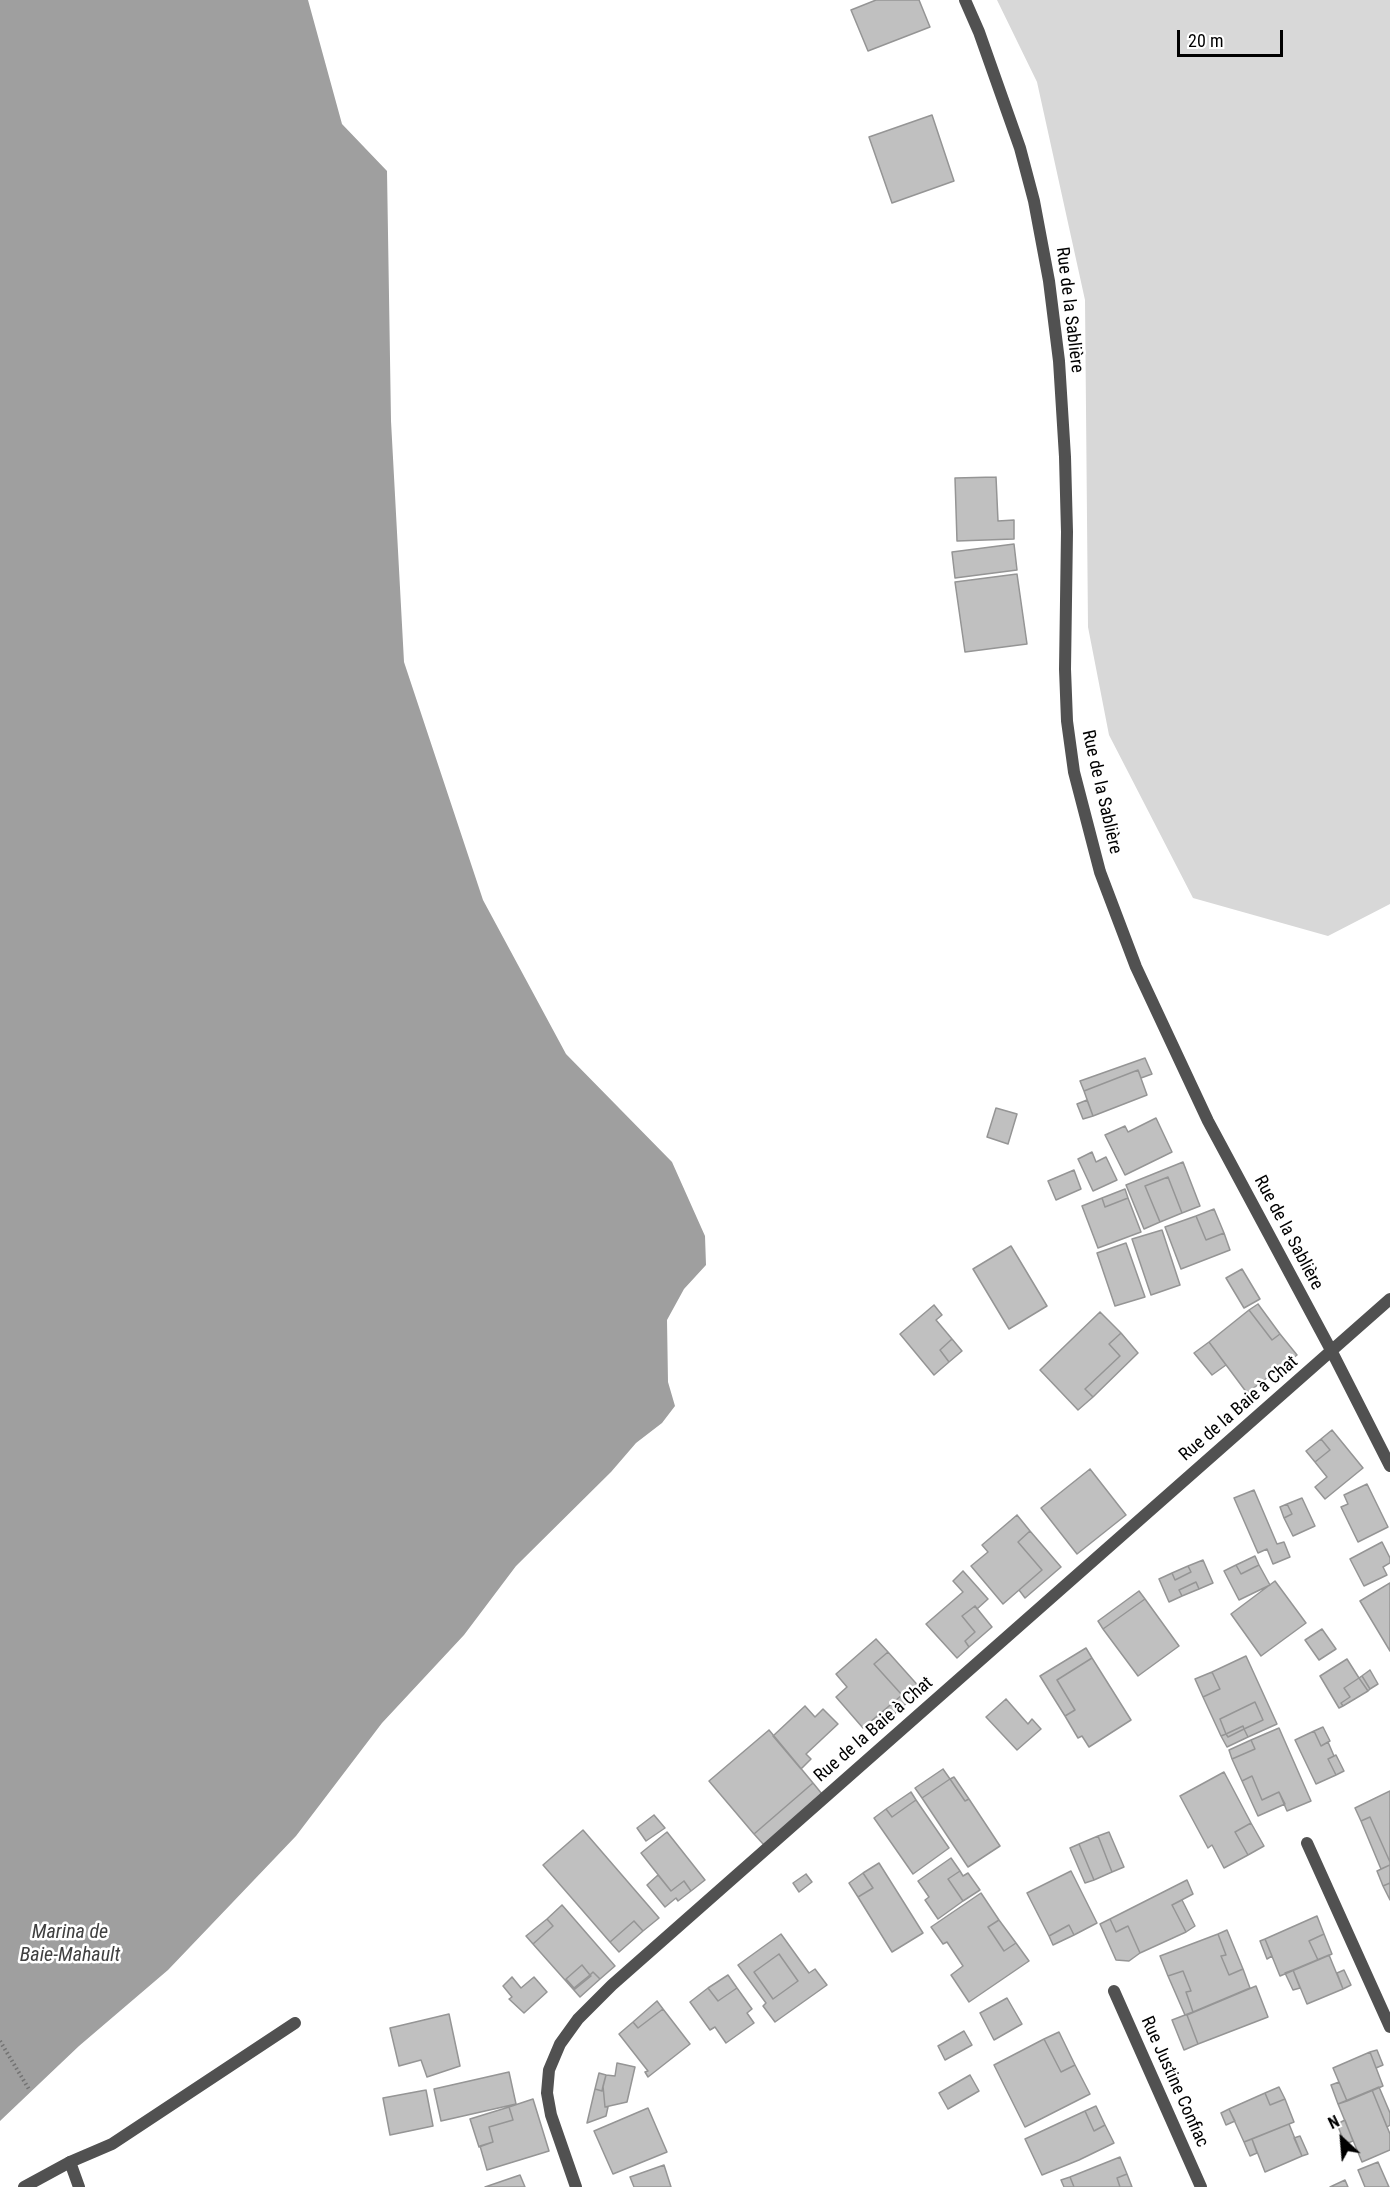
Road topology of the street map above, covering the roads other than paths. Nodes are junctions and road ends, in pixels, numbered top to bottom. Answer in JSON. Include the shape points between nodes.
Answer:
{"nodes":[{"id":1,"x":964,"y":0,"type":"edge"},
{"id":2,"x":1390,"y":1299,"type":"edge"},
{"id":3,"x":1332,"y":1352,"type":"junction"},
{"id":4,"x":1390,"y":1466,"type":"edge"},
{"id":5,"x":1307,"y":1843,"type":"dead end"},
{"id":6,"x":1114,"y":1991,"type":"dead end"},
{"id":7,"x":295,"y":2023,"type":"dead end"},
{"id":8,"x":1390,"y":2027,"type":"edge"},
{"id":9,"x":70,"y":2162,"type":"junction"},
{"id":10,"x":24,"y":2187,"type":"edge"},
{"id":11,"x":79,"y":2187,"type":"edge"},
{"id":12,"x":576,"y":2187,"type":"edge"},
{"id":13,"x":1201,"y":2187,"type":"edge"}],
"edges":[{"from":1,"to":3,"type":"street","name":"Rue de la Sablière","via":[[1020,148],[1049,281],[1065,457],[1067,721],[1074,772],[1100,872],[1136,967],[1208,1121]]},
{"from":2,"to":3,"type":"street","name":"Rue de la Baie à Chat"},
{"from":3,"to":4,"type":"street","name":"Rue de la Sablière"},
{"from":3,"to":12,"type":"street","name":"Rue de la Baie à Chat","via":[[578,2019],[560,2044],[549,2070],[547,2093]]},
{"from":5,"to":8,"type":"street"},
{"from":6,"to":13,"type":"street","name":"Rue Justine Confiac"},
{"from":7,"to":9,"type":"street","via":[[112,2144]]},
{"from":9,"to":10,"type":"street"},
{"from":9,"to":11,"type":"street"}]}
